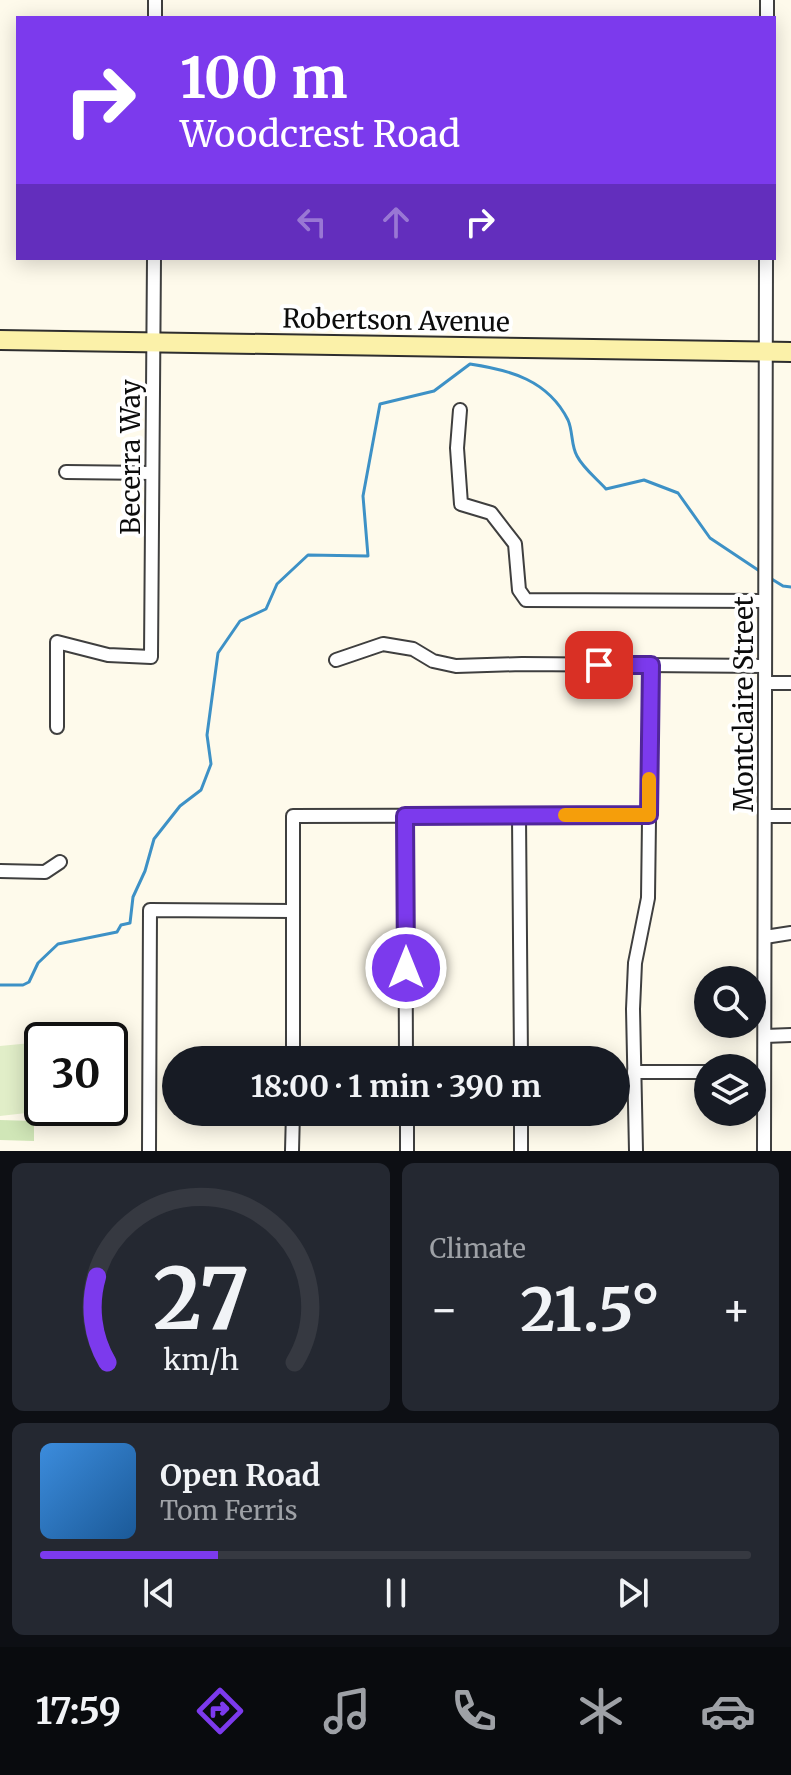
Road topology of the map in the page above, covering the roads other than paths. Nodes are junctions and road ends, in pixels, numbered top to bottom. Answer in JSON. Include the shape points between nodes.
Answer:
{"nodes":[{"id":1,"x":154,"y":260,"type":"edge"},
{"id":2,"x":766,"y":260,"type":"edge"},
{"id":3,"x":0,"y":340,"type":"edge"},
{"id":4,"x":153,"y":342,"type":"junction"},
{"id":5,"x":766,"y":351,"type":"junction"},
{"id":6,"x":791,"y":352,"type":"edge"},
{"id":7,"x":460,"y":410,"type":"dead end"},
{"id":8,"x":66,"y":472,"type":"dead end"},
{"id":9,"x":152,"y":473,"type":"junction"},
{"id":10,"x":765,"y":601,"type":"junction"},
{"id":11,"x":336,"y":660,"type":"dead end"},
{"id":12,"x":651,"y":665,"type":"junction"},
{"id":13,"x":765,"y":666,"type":"junction"},
{"id":14,"x":765,"y":683,"type":"junction"},
{"id":15,"x":791,"y":683,"type":"edge"},
{"id":16,"x":57,"y":727,"type":"dead end"},
{"id":17,"x":649,"y":815,"type":"junction"},
{"id":18,"x":405,"y":816,"type":"junction"},
{"id":19,"x":519,"y":816,"type":"junction"},
{"id":20,"x":765,"y":816,"type":"junction"},
{"id":21,"x":791,"y":816,"type":"edge"},
{"id":22,"x":60,"y":862,"type":"dead end"},
{"id":23,"x":0,"y":871,"type":"edge"},
{"id":24,"x":293,"y":911,"type":"junction"},
{"id":25,"x":791,"y":933,"type":"edge"},
{"id":26,"x":765,"y":937,"type":"junction"},
{"id":27,"x":765,"y":966,"type":"edge"},
{"id":28,"x":791,"y":1035,"type":"edge"},
{"id":29,"x":766,"y":1036,"type":"edge"},
{"id":30,"x":293,"y":1046,"type":"edge"},
{"id":31,"x":406,"y":1046,"type":"edge"},
{"id":32,"x":521,"y":1046,"type":"edge"},
{"id":33,"x":634,"y":1072,"type":"junction"},
{"id":34,"x":694,"y":1072,"type":"edge"},
{"id":35,"x":293,"y":1126,"type":"edge"},
{"id":36,"x":407,"y":1126,"type":"edge"},
{"id":37,"x":521,"y":1126,"type":"edge"},
{"id":38,"x":762,"y":1126,"type":"edge"},
{"id":39,"x":149,"y":1151,"type":"edge"},
{"id":40,"x":292,"y":1151,"type":"edge"},
{"id":41,"x":407,"y":1151,"type":"edge"},
{"id":42,"x":521,"y":1151,"type":"edge"},
{"id":43,"x":636,"y":1151,"type":"edge"},
{"id":44,"x":764,"y":1151,"type":"edge"}],
"edges":[{"from":1,"to":4,"type":"street","name":"Becerra Way"},
{"from":2,"to":5,"type":"street","name":"Montclaire Street"},
{"from":3,"to":4,"type":"street","name":"Robertson Avenue"},
{"from":4,"to":5,"type":"street","name":"Robertson Avenue"},
{"from":4,"to":9,"type":"street","name":"Becerra Way"},
{"from":5,"to":6,"type":"street","name":"Robertson Avenue"},
{"from":5,"to":10,"type":"street","name":"Montclaire Street"},
{"from":7,"to":10,"type":"street","via":[[461,504],[491,513],[515,544],[519,590],[526,600]]},
{"from":8,"to":9,"type":"street"},
{"from":9,"to":16,"type":"street","name":"Becerra Way","via":[[151,657],[108,655],[57,642]]},
{"from":10,"to":13,"type":"street","name":"Montclaire Street"},
{"from":11,"to":12,"type":"street","via":[[383,644],[456,666]]},
{"from":12,"to":13,"type":"street"},
{"from":12,"to":17,"type":"street"},
{"from":13,"to":14,"type":"street","name":"Montclaire Street"},
{"from":14,"to":15,"type":"street"},
{"from":14,"to":20,"type":"street","name":"Montclaire Street"},
{"from":17,"to":19,"type":"street"},
{"from":17,"to":33,"type":"street","via":[[648,898],[635,963]]},
{"from":18,"to":19,"type":"street"},
{"from":18,"to":24,"type":"street","via":[[293,816]]},
{"from":18,"to":31,"type":"street"},
{"from":19,"to":32,"type":"street"},
{"from":20,"to":21,"type":"street"},
{"from":20,"to":26,"type":"street","name":"Montclaire Street"},
{"from":22,"to":23,"type":"street","via":[[45,872]]},
{"from":24,"to":30,"type":"street"},
{"from":24,"to":39,"type":"street","via":[[150,910]]},
{"from":25,"to":26,"type":"street"},
{"from":26,"to":27,"type":"street","name":"Montclaire Street"},
{"from":28,"to":29,"type":"street"},
{"from":33,"to":34,"type":"street"},
{"from":33,"to":43,"type":"street"},
{"from":35,"to":40,"type":"street"},
{"from":36,"to":41,"type":"street"},
{"from":37,"to":42,"type":"street"},
{"from":38,"to":44,"type":"street","name":"Montclaire Street"}]}
